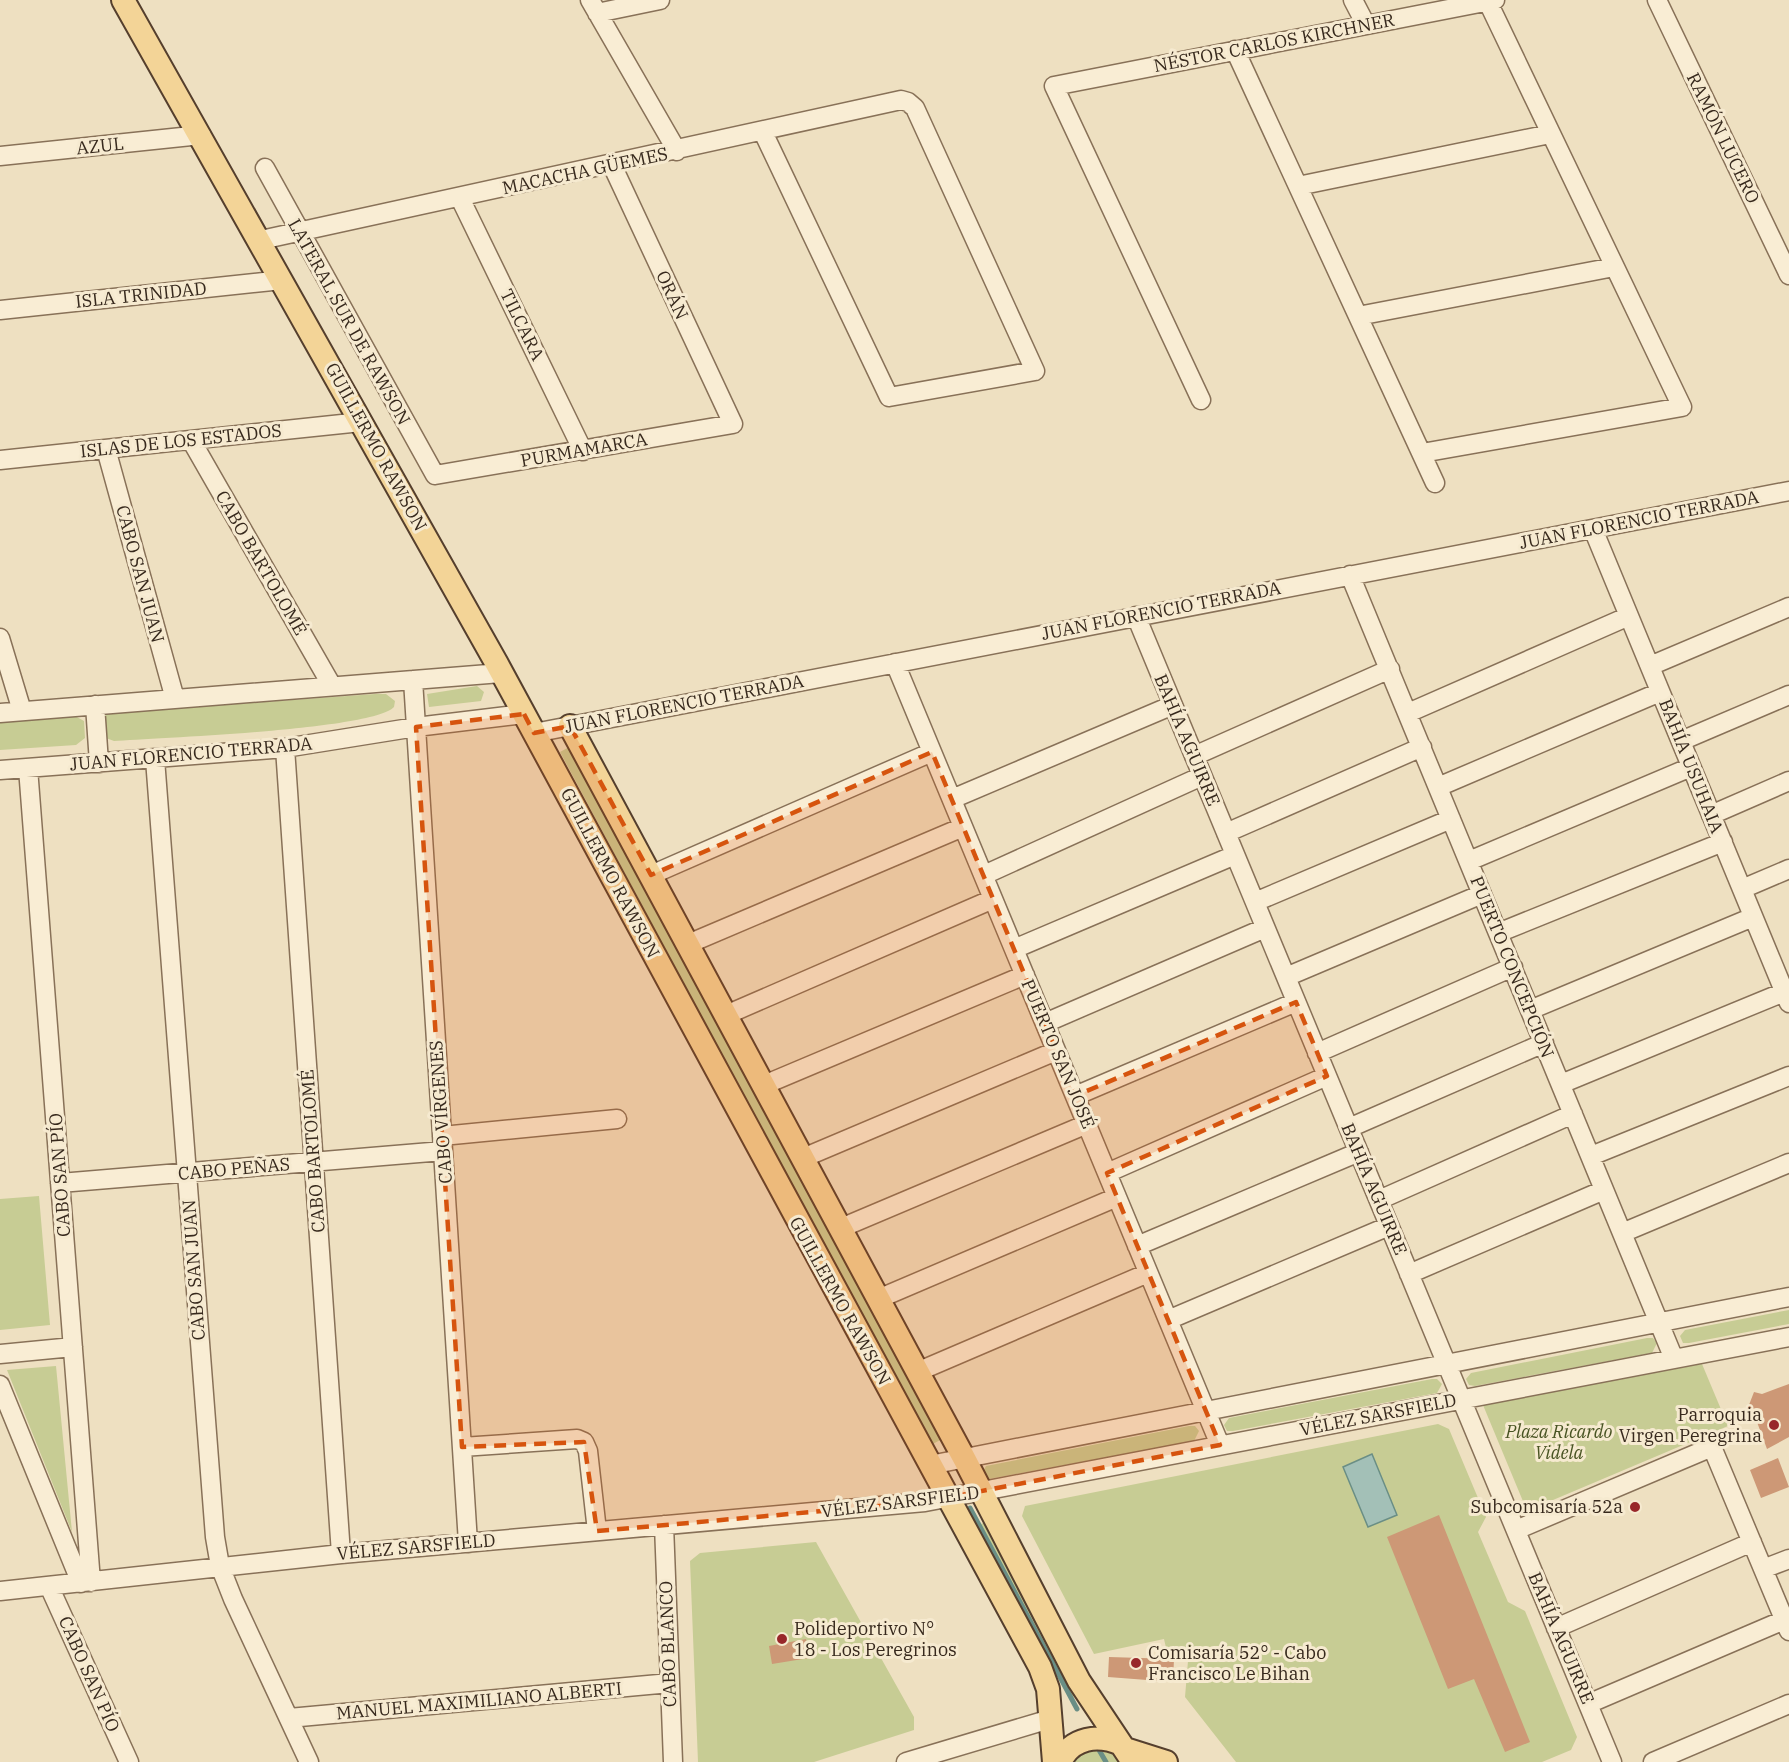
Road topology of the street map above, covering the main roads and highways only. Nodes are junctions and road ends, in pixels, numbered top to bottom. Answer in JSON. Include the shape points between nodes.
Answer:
{"nodes":[{"id":1,"x":123,"y":0,"type":"edge"},
{"id":2,"x":570,"y":726,"type":"road end"},
{"id":3,"x":1126,"y":1752,"type":"edge"},
{"id":4,"x":1054,"y":1762,"type":"edge"},
{"id":5,"x":1060,"y":1762,"type":"edge"},
{"id":6,"x":1166,"y":1762,"type":"edge"}],
"edges":[{"from":1,"to":4,"type":"main road","name":"GUILLERMO RAWSON","via":[[501,673],[1040,1667],[1048,1689]]},
{"from":2,"to":3,"type":"main road","name":"GUILLERMO RAWSON","via":[[965,1460],[1079,1682]]},
{"from":3,"to":5,"type":"main road","via":[[1106,1738],[1090,1738],[1068,1749]]},
{"from":3,"to":6,"type":"main road"}]}
